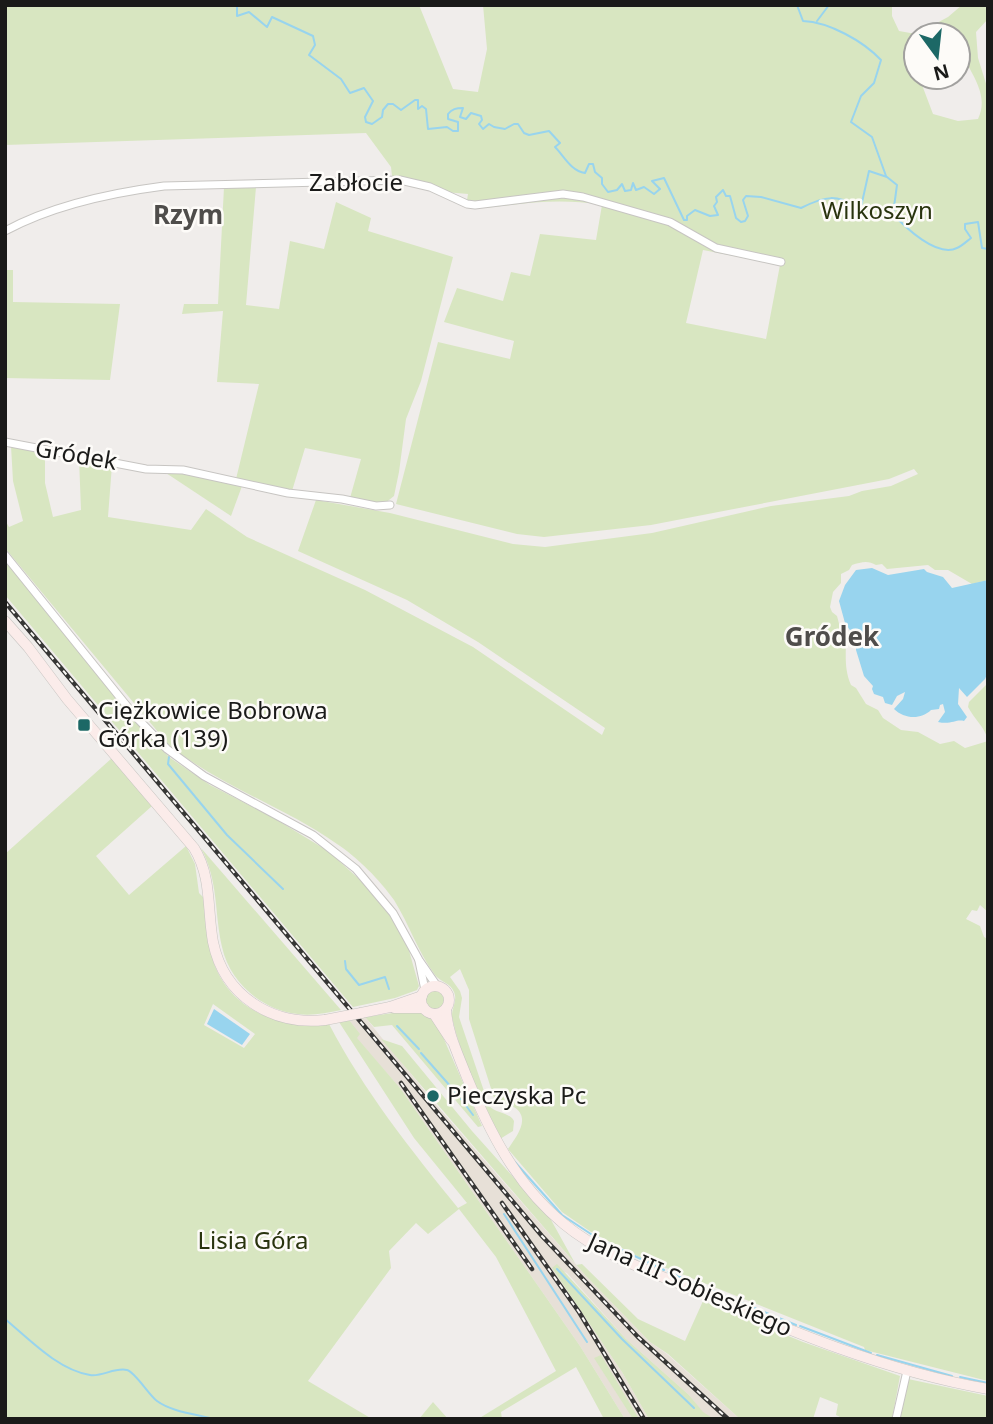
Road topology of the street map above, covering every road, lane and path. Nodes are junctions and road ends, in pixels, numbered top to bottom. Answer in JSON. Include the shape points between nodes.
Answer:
{"nodes":[{"id":1,"x":5,"y":232,"type":"edge"},
{"id":2,"x":781,"y":262,"type":"dead end"},
{"id":3,"x":5,"y":442,"type":"edge"},
{"id":4,"x":390,"y":505,"type":"dead end"},
{"id":5,"x":5,"y":555,"type":"edge"},
{"id":6,"x":5,"y":621,"type":"edge"},
{"id":7,"x":419,"y":960,"type":"junction"},
{"id":8,"x":437,"y":986,"type":"junction"},
{"id":9,"x":423,"y":993,"type":"junction"},
{"id":10,"x":390,"y":1007,"type":"junction"},
{"id":11,"x":424,"y":1008,"type":"junction"},
{"id":12,"x":446,"y":1009,"type":"junction"},
{"id":13,"x":434,"y":1014,"type":"junction"},
{"id":14,"x":452,"y":1041,"type":"junction"},
{"id":15,"x":907,"y":1371,"type":"junction"},
{"id":16,"x":988,"y":1389,"type":"edge"},
{"id":17,"x":896,"y":1419,"type":"edge"}],
"edges":[{"from":1,"to":2,"type":"street","name":"Zabłocie","via":[[31,217],[157,187],[400,180],[475,205],[563,194],[602,201],[670,222],[716,248]]},
{"from":3,"to":4,"type":"street","name":"Gródek","via":[[145,469],[183,470],[288,493]]},
{"from":5,"to":7,"type":"street","via":[[159,742],[191,769],[298,826],[344,859],[384,901]]},
{"from":6,"to":10,"type":"street","bridge":true,"via":[[194,848],[205,871],[219,963],[247,1000],[268,1013],[293,1020],[325,1020]]},
{"from":7,"to":8,"type":"street"},
{"from":7,"to":9,"type":"street"},
{"from":8,"to":9,"type":"street"},
{"from":8,"to":12,"type":"street","via":[[449,995]]},
{"from":9,"to":10,"type":"street"},
{"from":9,"to":11,"type":"street"},
{"from":10,"to":11,"type":"street"},
{"from":11,"to":13,"type":"street"},
{"from":12,"to":13,"type":"street"},
{"from":12,"to":14,"type":"street","name":"Jana III Sobieskiego"},
{"from":13,"to":14,"type":"street","name":"Jana III Sobieskiego"},
{"from":14,"to":15,"type":"street","name":"Jana III Sobieskiego","via":[[502,1153],[567,1227],[673,1281]]},
{"from":15,"to":16,"type":"street","name":"Jana III Sobieskiego"},
{"from":15,"to":17,"type":"street"}]}
